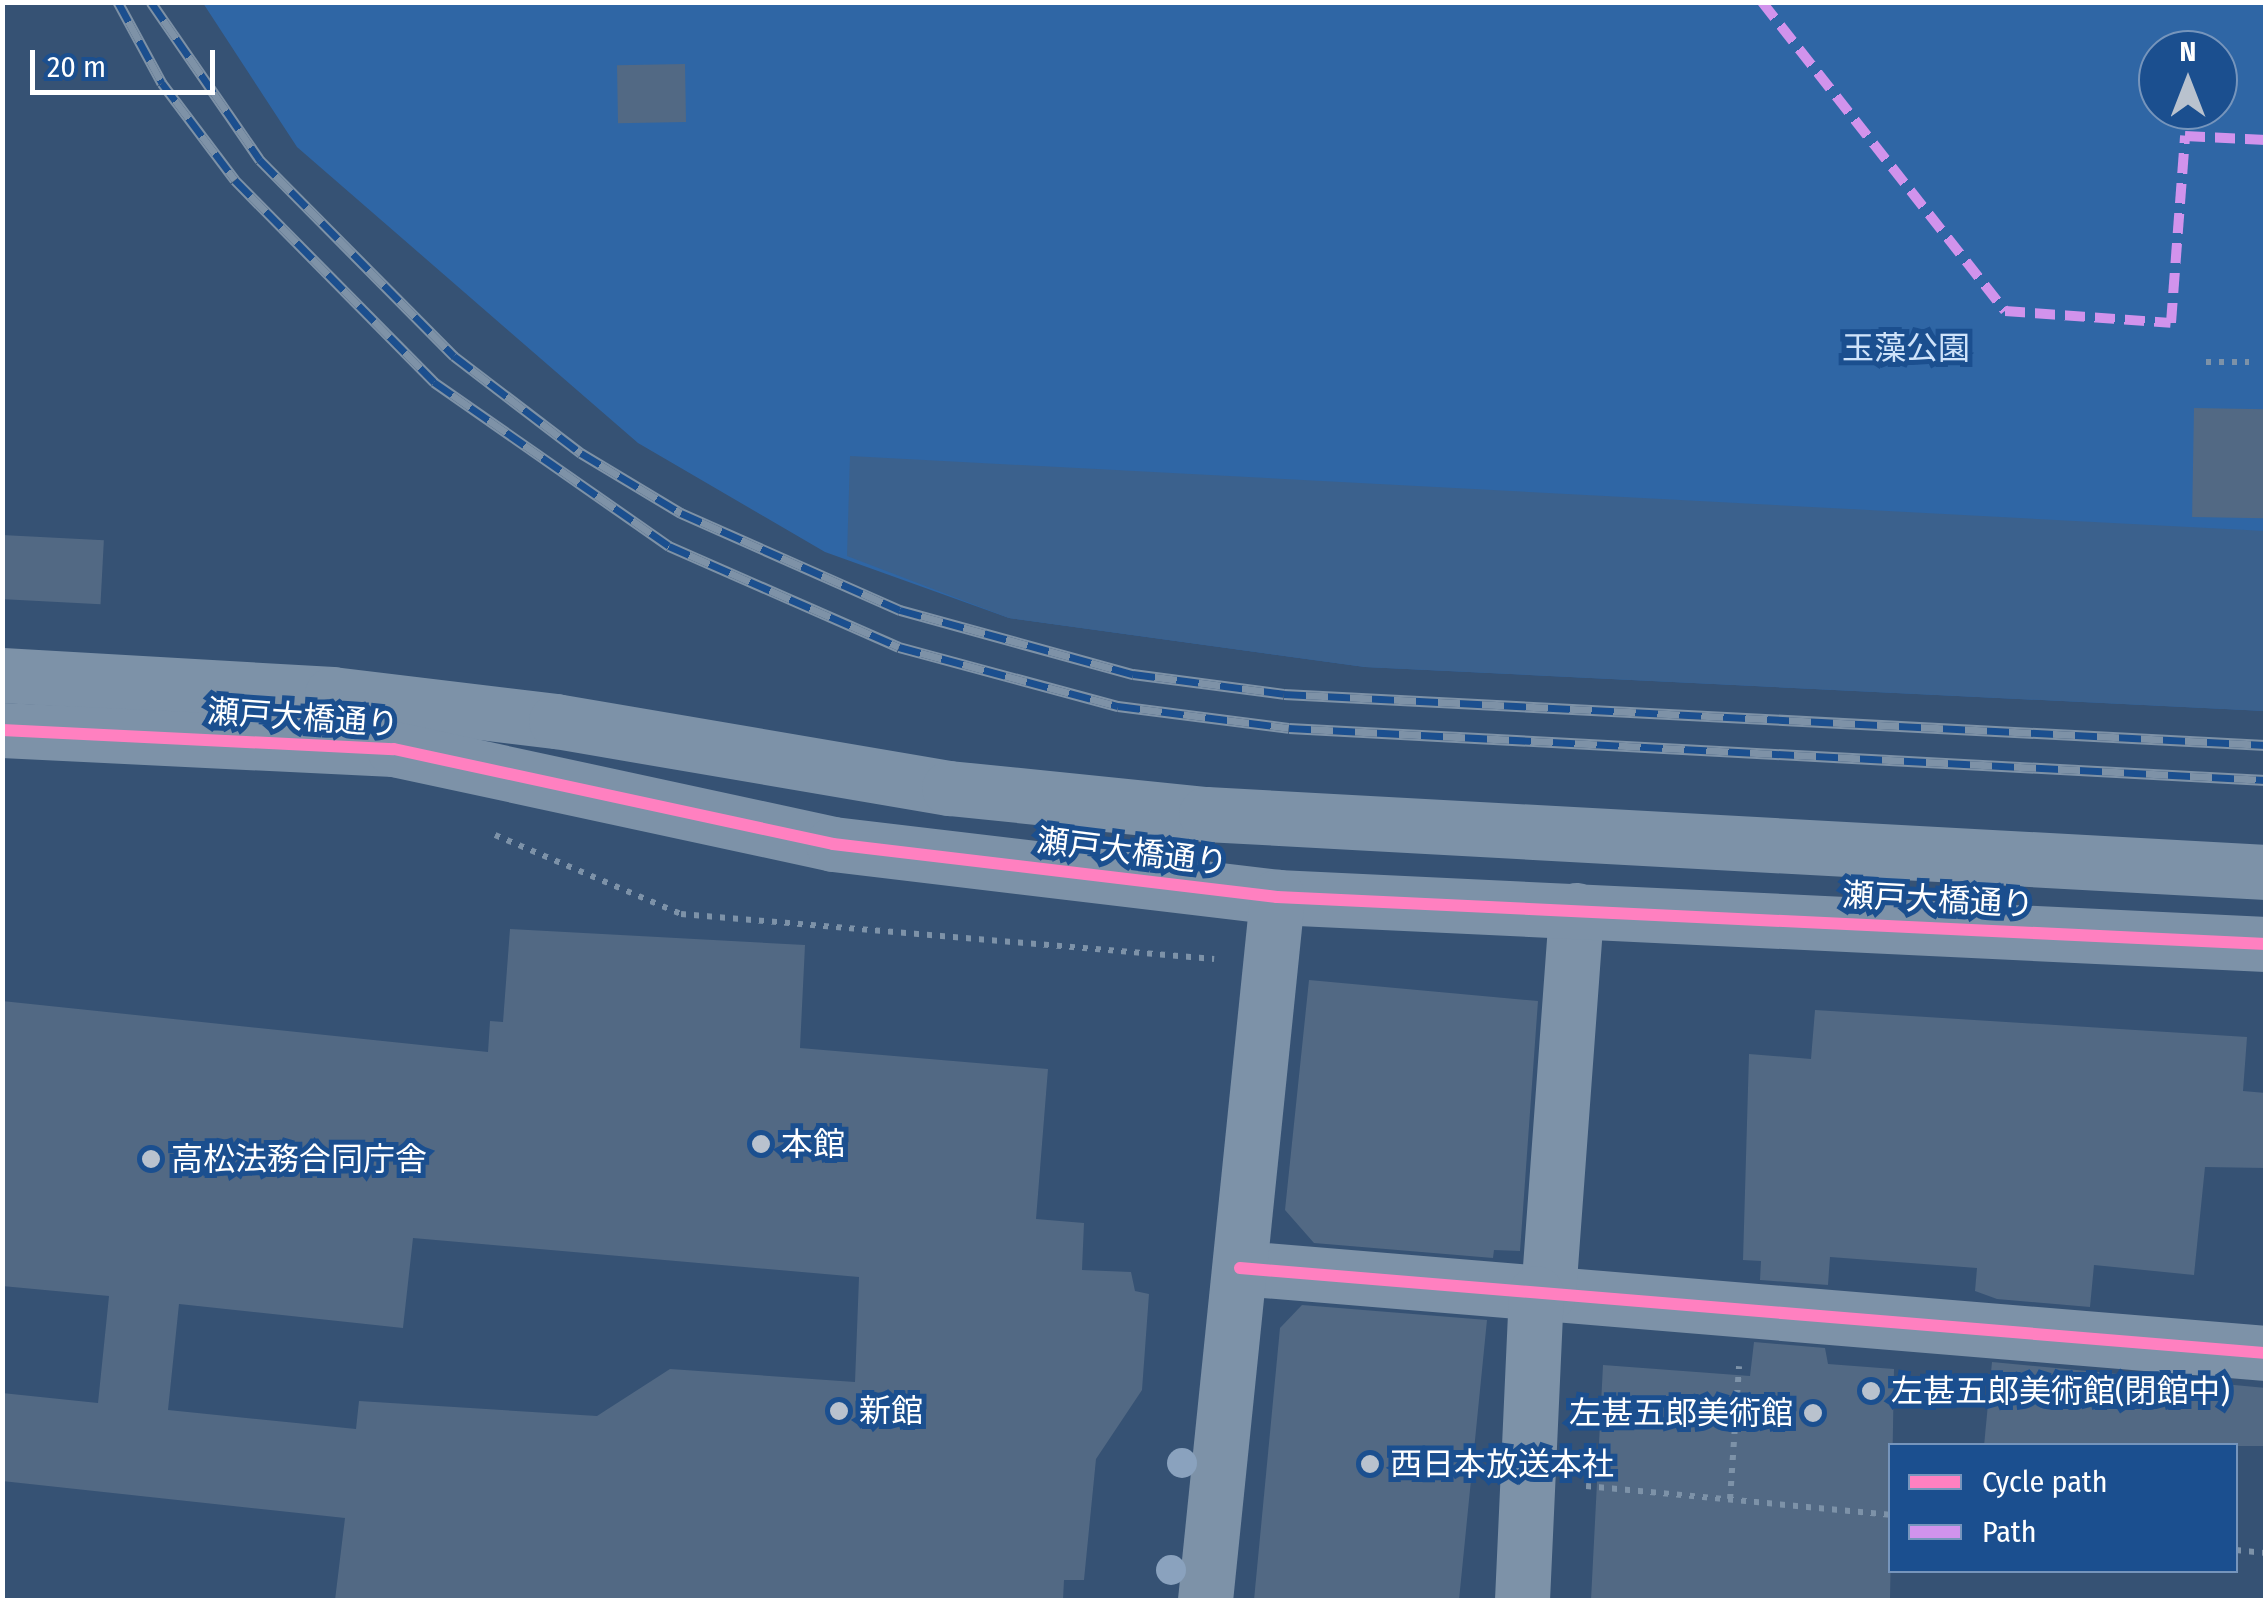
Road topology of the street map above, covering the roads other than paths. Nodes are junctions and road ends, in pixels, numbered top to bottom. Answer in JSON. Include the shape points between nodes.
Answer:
{"nodes":[{"id":1,"x":2,"y":675,"type":"edge"},
{"id":2,"x":2,"y":730,"type":"edge"},
{"id":3,"x":2266,"y":872,"type":"edge"},
{"id":4,"x":1277,"y":897,"type":"junction"},
{"id":5,"x":1576,"y":910,"type":"junction"},
{"id":6,"x":2266,"y":944,"type":"edge"},
{"id":7,"x":1240,"y":1268,"type":"junction"},
{"id":8,"x":1542,"y":1294,"type":"junction"},
{"id":9,"x":2266,"y":1353,"type":"edge"},
{"id":10,"x":1205,"y":1600,"type":"edge"},
{"id":11,"x":1522,"y":1600,"type":"edge"}],
"edges":[{"from":1,"to":3,"type":"street","name":"瀬戸大橋通り","via":[[332,694],[949,788],[1206,814]]},
{"from":2,"to":4,"type":"street","name":"瀬戸大橋通り","via":[[394,748],[832,844]]},
{"from":4,"to":5,"type":"street","name":"瀬戸大橋通り"},
{"from":4,"to":7,"type":"street"},
{"from":5,"to":6,"type":"street","name":"瀬戸大橋通り"},
{"from":5,"to":8,"type":"street"},
{"from":7,"to":8,"type":"street"},
{"from":7,"to":10,"type":"street"},
{"from":8,"to":9,"type":"street"},
{"from":8,"to":11,"type":"street"}]}
